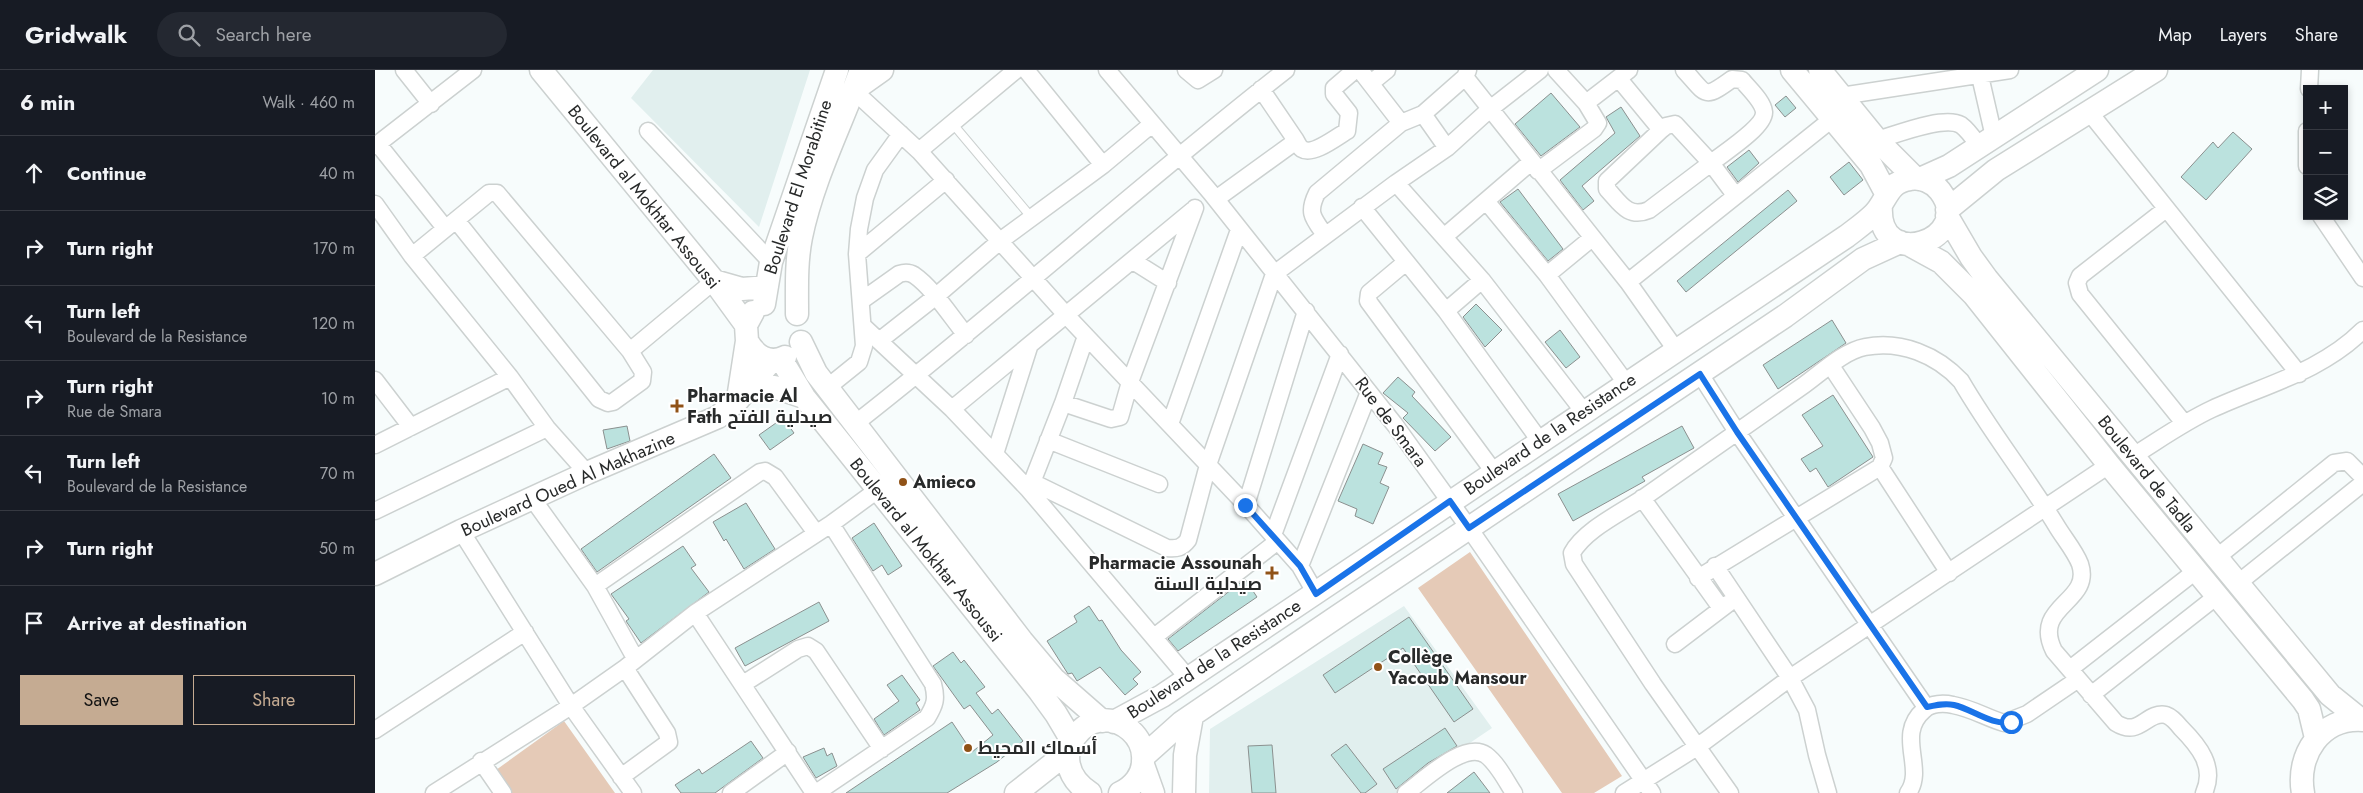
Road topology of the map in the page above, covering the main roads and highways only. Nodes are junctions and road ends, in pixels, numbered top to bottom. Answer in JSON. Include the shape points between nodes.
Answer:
{"nodes":[{"id":1,"x":541,"y":70,"type":"edge"},
{"id":2,"x":837,"y":70,"type":"edge"},
{"id":3,"x":882,"y":70,"type":"edge"},
{"id":4,"x":1792,"y":70,"type":"edge"},
{"id":5,"x":1821,"y":70,"type":"edge"},
{"id":6,"x":2155,"y":70,"type":"edge"},
{"id":7,"x":2083,"y":74,"type":"edge"},
{"id":8,"x":858,"y":80,"type":"edge"},
{"id":9,"x":822,"y":113,"type":"junction"},
{"id":10,"x":1918,"y":179,"type":"junction"},
{"id":11,"x":1883,"y":199,"type":"junction"},
{"id":12,"x":1947,"y":213,"type":"junction"},
{"id":13,"x":1904,"y":243,"type":"junction"},
{"id":14,"x":713,"y":281,"type":"junction"},
{"id":15,"x":765,"y":296,"type":"junction"},
{"id":16,"x":797,"y":314,"type":"junction"},
{"id":17,"x":746,"y":333,"type":"junction"},
{"id":18,"x":801,"y":342,"type":"junction"},
{"id":19,"x":776,"y":360,"type":"junction"},
{"id":20,"x":744,"y":393,"type":"junction"},
{"id":21,"x":804,"y":397,"type":"junction"},
{"id":22,"x":886,"y":484,"type":"junction"},
{"id":23,"x":375,"y":574,"type":"edge"},
{"id":24,"x":1192,"y":716,"type":"junction"},
{"id":25,"x":2362,"y":720,"type":"edge"},
{"id":26,"x":1108,"y":721,"type":"junction"},
{"id":27,"x":2316,"y":738,"type":"junction"},
{"id":28,"x":1070,"y":747,"type":"junction"},
{"id":29,"x":1143,"y":760,"type":"junction"},
{"id":30,"x":1016,"y":793,"type":"edge"},
{"id":31,"x":1090,"y":793,"type":"edge"},
{"id":32,"x":1120,"y":793,"type":"edge"},
{"id":33,"x":1153,"y":793,"type":"edge"},
{"id":34,"x":1184,"y":793,"type":"edge"},
{"id":35,"x":2302,"y":793,"type":"edge"}],
"edges":[{"from":1,"to":14,"type":"main road","name":"Boulevard al Mokhtar Assoussi"},
{"from":2,"to":9,"type":"main road","name":"Boulevard El Morabitine"},
{"from":3,"to":8,"type":"main road"},
{"from":4,"to":11,"type":"main road","via":[[1871,165]]},
{"from":5,"to":10,"type":"main road","via":[[1877,140]]},
{"from":6,"to":12,"type":"main road","name":"Boulevard de la Resistance","via":[[1996,170]]},
{"from":7,"to":10,"type":"main road","name":"Boulevard de la Resistance","via":[[1949,166]]},
{"from":8,"to":9,"type":"main road"},
{"from":8,"to":16,"type":"main road","name":"Boulevard El Morabitine","via":[[818,181],[801,237]]},
{"from":9,"to":15,"type":"main road","name":"Boulevard El Morabitine","via":[[771,262]]},
{"from":10,"to":11,"type":"main road","name":"Boulevard de la Resistance","via":[[1901,180]]},
{"from":10,"to":12,"type":"main road","via":[[1939,190]]},
{"from":11,"to":13,"type":"main road","via":[[1883,224],[1888,233]]},
{"from":11,"to":26,"type":"main road","name":"Boulevard de la Resistance","via":[[1874,214],[1847,236],[1316,594],[1162,696]]},
{"from":12,"to":13,"type":"main road","name":"Boulevard de la Resistance","via":[[1940,232],[1933,238],[1917,245]]},
{"from":12,"to":25,"type":"main road","name":"Boulevard de Tadla","via":[[1987,279],[2330,695]]},
{"from":13,"to":24,"type":"main road","name":"Boulevard de la Resistance","via":[[1863,259],[1700,374]]},
{"from":13,"to":27,"type":"main road","name":"Boulevard de Tadla","via":[[1941,262],[1974,295],[2303,700]]},
{"from":14,"to":15,"type":"main road"},
{"from":14,"to":17,"type":"main road","name":"Boulevard al Mokhtar Assoussi"},
{"from":15,"to":16,"type":"main road","via":[[788,306]]},
{"from":15,"to":17,"type":"main road","via":[[752,312]]},
{"from":16,"to":18,"type":"main road","via":[[802,325]]},
{"from":17,"to":19,"type":"main road","via":[[753,351],[761,357]]},
{"from":17,"to":20,"type":"main road"},
{"from":18,"to":19,"type":"main road","via":[[793,353]]},
{"from":18,"to":22,"type":"main road","name":"Boulevard al Mokhtar Assoussi","via":[[816,373],[856,423]]},
{"from":19,"to":20,"type":"main road","name":"Boulevard Oued Al Makhazine"},
{"from":19,"to":21,"type":"main road","name":"Boulevard al Mokhtar Assoussi"},
{"from":20,"to":21,"type":"main road","via":[[774,388]]},
{"from":20,"to":23,"type":"main road","name":"Boulevard Oued Al Makhazine","via":[[718,417],[702,425],[532,498]]},
{"from":21,"to":22,"type":"main road","name":"Boulevard al Mokhtar Assoussi"},
{"from":22,"to":26,"type":"main road","name":"Boulevard al Mokhtar Assoussi","via":[[1054,679]]},
{"from":22,"to":28,"type":"main road","name":"Boulevard al Mokhtar Assoussi","via":[[1057,714]]},
{"from":24,"to":29,"type":"main road","name":"Boulevard de la Resistance","via":[[1163,738]]},
{"from":24,"to":34,"type":"main road","via":[[1185,755]]},
{"from":25,"to":27,"type":"main road","via":[[2344,721]]},
{"from":26,"to":28,"type":"main road","name":"Boulevard de la Resistance","via":[[1080,730]]},
{"from":26,"to":29,"type":"main road","name":"Boulevard al Mokhtar Assoussi","via":[[1125,726],[1135,734],[1141,744]]},
{"from":27,"to":35,"type":"main road","via":[[2305,754],[2301,773]]},
{"from":28,"to":30,"type":"main road"},
{"from":28,"to":31,"type":"main road","name":"Boulevard al Mokhtar Assoussi","via":[[1068,764],[1072,776]]},
{"from":29,"to":32,"type":"main road","name":"Boulevard de la Resistance","via":[[1134,784]]},
{"from":29,"to":33,"type":"main road","name":"Boulevard al Mokhtar Assoussi"}]}
